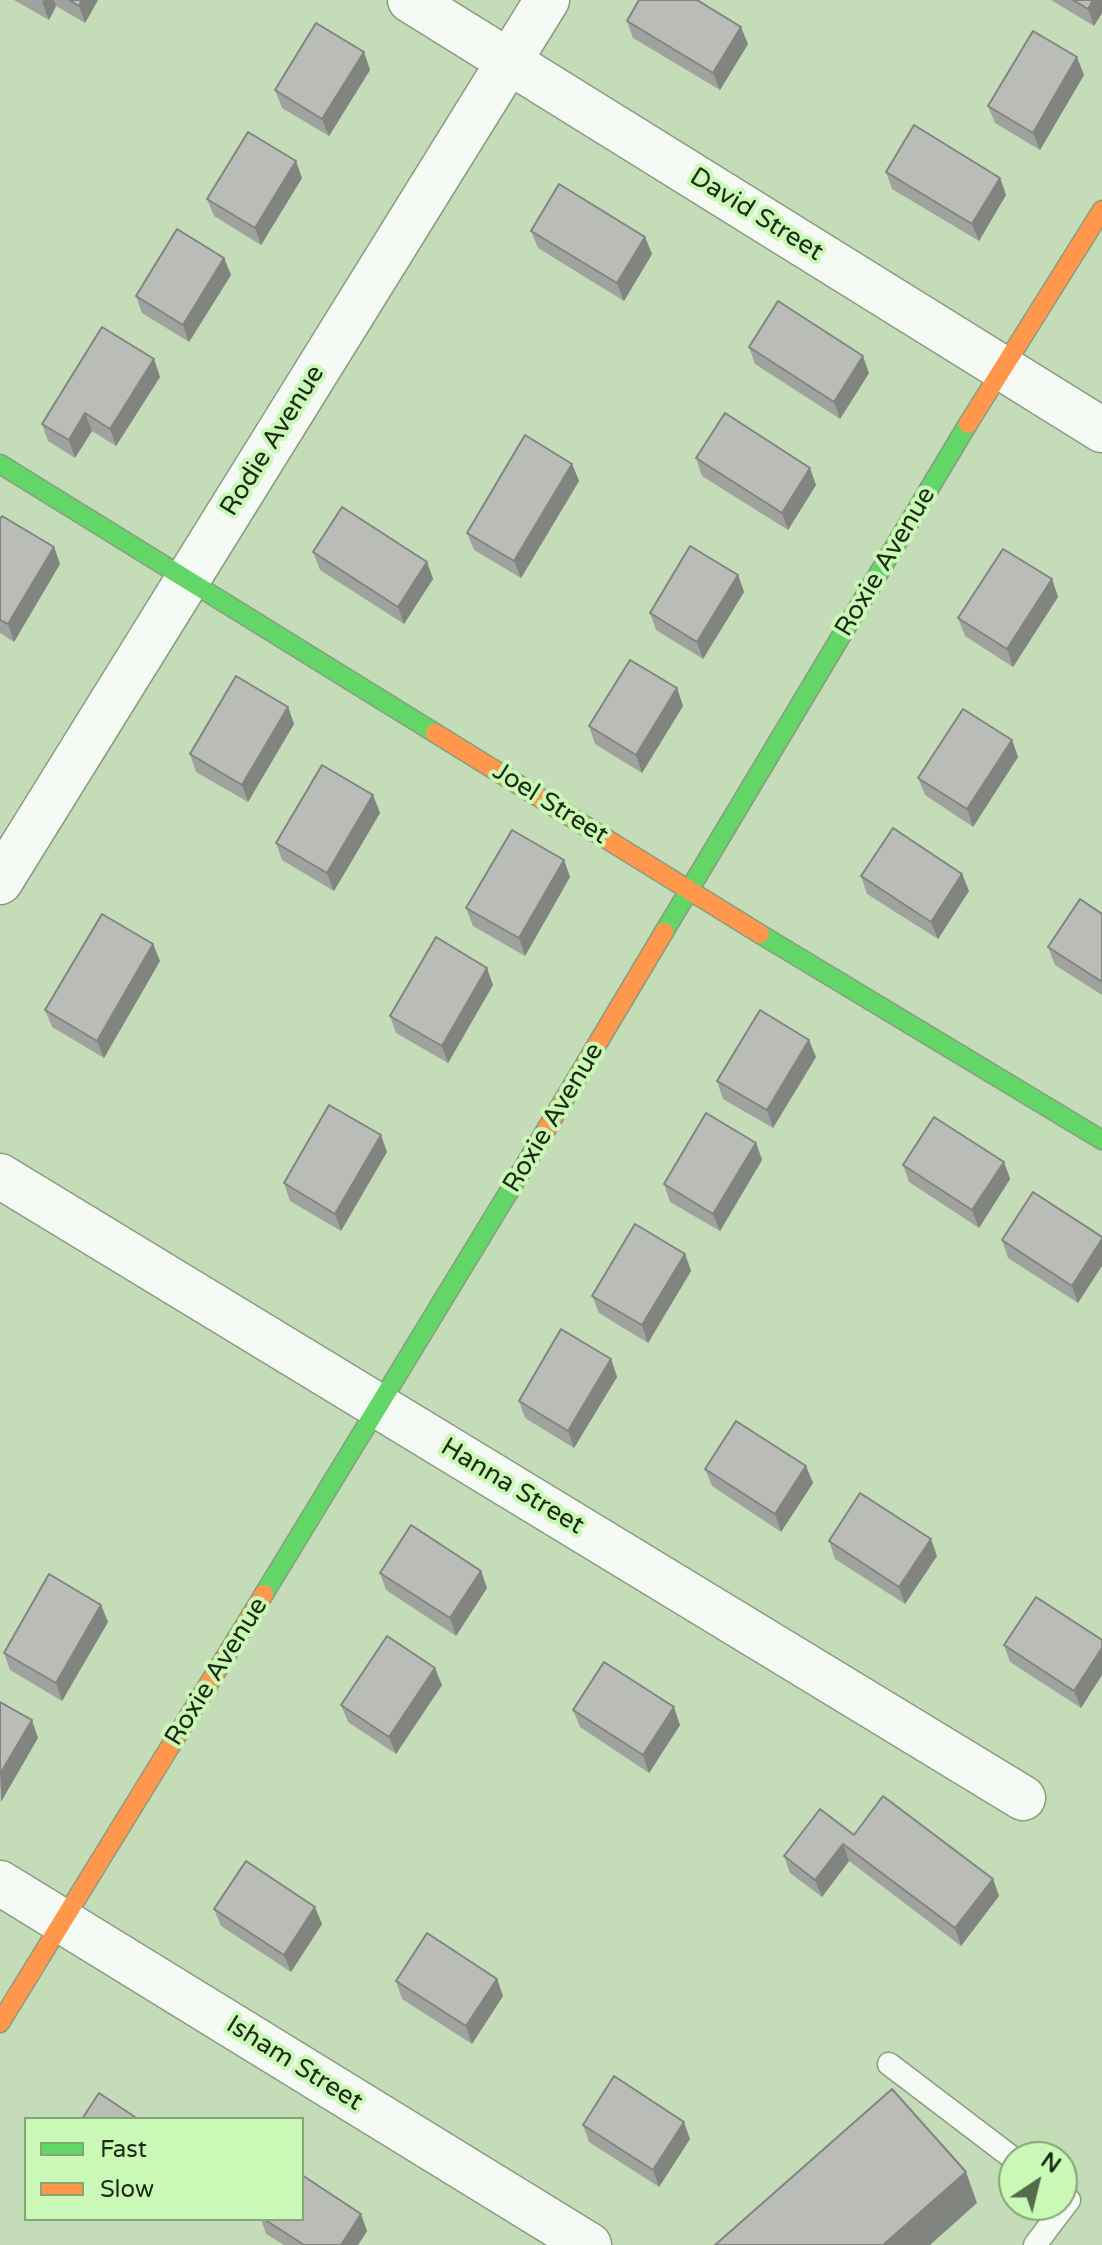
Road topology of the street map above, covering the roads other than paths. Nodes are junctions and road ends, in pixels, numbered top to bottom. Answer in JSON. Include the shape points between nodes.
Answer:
{"nodes":[{"id":1,"x":410,"y":0,"type":"edge"},
{"id":2,"x":547,"y":0,"type":"edge"},
{"id":3,"x":510,"y":61,"type":"junction"},
{"id":4,"x":1102,"y":210,"type":"edge"},
{"id":5,"x":1001,"y":369,"type":"junction"},
{"id":6,"x":1102,"y":430,"type":"edge"},
{"id":7,"x":0,"y":464,"type":"edge"},
{"id":8,"x":187,"y":580,"type":"junction"},
{"id":9,"x":0,"y":882,"type":"edge"},
{"id":10,"x":690,"y":891,"type":"junction"},
{"id":11,"x":1102,"y":1140,"type":"edge"},
{"id":12,"x":0,"y":1176,"type":"edge"},
{"id":13,"x":380,"y":1407,"type":"junction"},
{"id":14,"x":1023,"y":1798,"type":"dead end"},
{"id":15,"x":0,"y":1883,"type":"edge"},
{"id":16,"x":62,"y":1922,"type":"junction"},
{"id":17,"x":0,"y":2023,"type":"edge"},
{"id":18,"x":889,"y":2064,"type":"dead end"},
{"id":19,"x":998,"y":2147,"type":"edge"},
{"id":20,"x":1053,"y":2221,"type":"edge"},
{"id":21,"x":589,"y":2245,"type":"edge"},
{"id":22,"x":1035,"y":2245,"type":"edge"}],
"edges":[{"from":1,"to":3,"type":"street","name":"David Street"},
{"from":2,"to":3,"type":"street","name":"Rodie Avenue"},
{"from":3,"to":5,"type":"street","name":"David Street"},
{"from":3,"to":8,"type":"street","name":"Rodie Avenue"},
{"from":4,"to":5,"type":"street","name":"Roxie Avenue"},
{"from":5,"to":6,"type":"street","name":"David Street"},
{"from":5,"to":10,"type":"street","name":"Roxie Avenue"},
{"from":7,"to":8,"type":"street","name":"Joel Street"},
{"from":8,"to":9,"type":"street","name":"Rodie Avenue"},
{"from":8,"to":10,"type":"street","name":"Joel Street"},
{"from":10,"to":11,"type":"street","name":"Joel Street"},
{"from":10,"to":13,"type":"street","name":"Roxie Avenue"},
{"from":12,"to":13,"type":"street","name":"Hanna Street"},
{"from":13,"to":14,"type":"street","name":"Hanna Street"},
{"from":13,"to":16,"type":"street","name":"Roxie Avenue"},
{"from":15,"to":16,"type":"street","name":"Isham Street"},
{"from":16,"to":17,"type":"street","name":"Roxie Avenue"},
{"from":16,"to":21,"type":"street","name":"Isham Street"},
{"from":18,"to":19,"type":"lane"},
{"from":20,"to":22,"type":"lane"}]}
